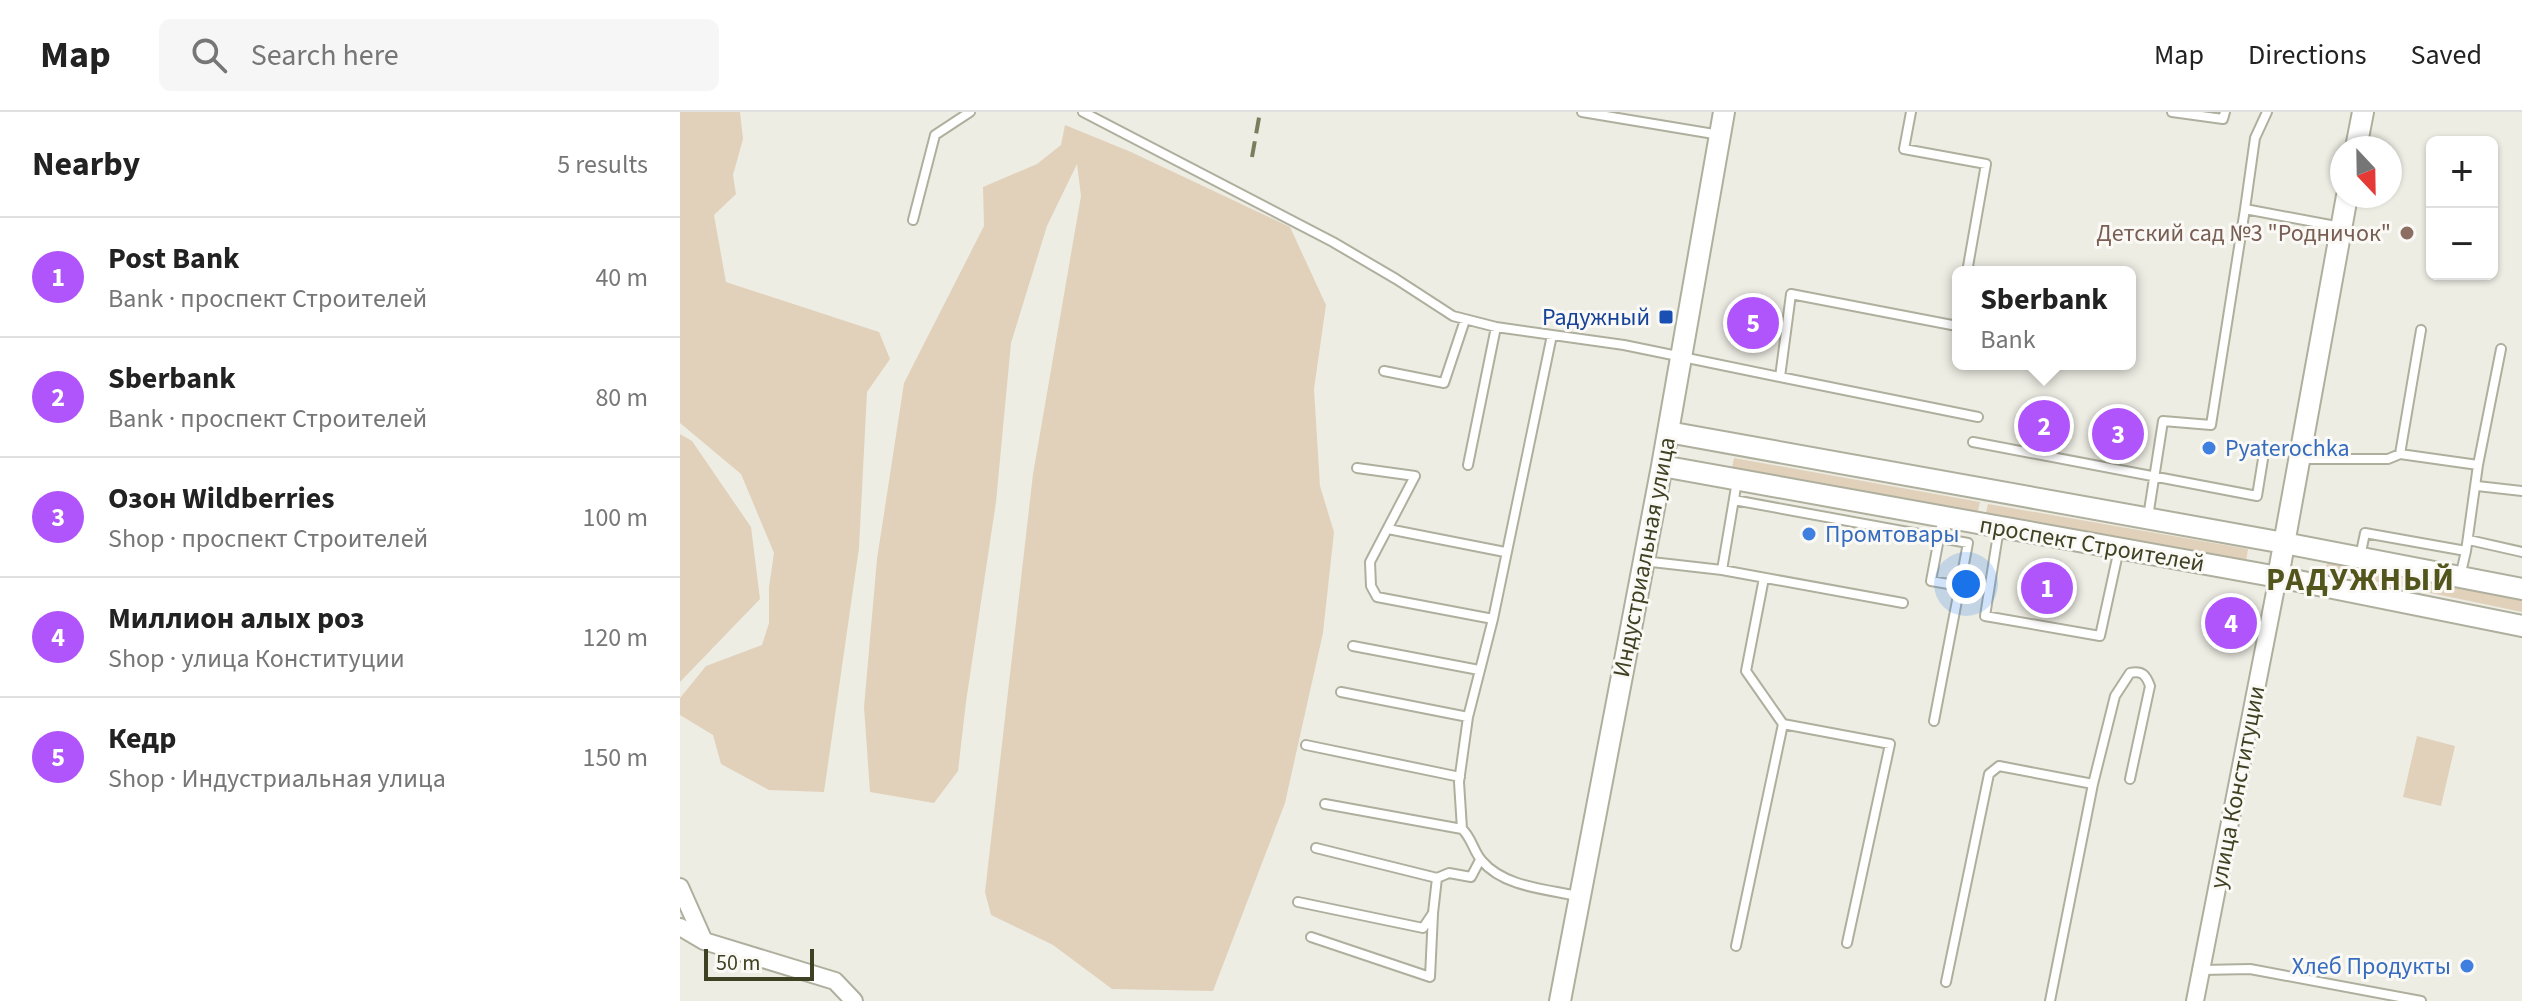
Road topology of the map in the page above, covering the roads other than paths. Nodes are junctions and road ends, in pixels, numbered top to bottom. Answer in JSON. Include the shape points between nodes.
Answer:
{"nodes":[{"id":1,"x":970,"y":112,"type":"edge"},
{"id":2,"x":1083,"y":112,"type":"edge"},
{"id":3,"x":1582,"y":112,"type":"edge"},
{"id":4,"x":1724,"y":112,"type":"edge"},
{"id":5,"x":1911,"y":112,"type":"edge"},
{"id":6,"x":2172,"y":112,"type":"edge"},
{"id":7,"x":2225,"y":112,"type":"edge"},
{"id":8,"x":2267,"y":112,"type":"edge"},
{"id":9,"x":2363,"y":112,"type":"edge"},
{"id":10,"x":1720,"y":135,"type":"junction"},
{"id":11,"x":2358,"y":136,"type":"edge"},
{"id":12,"x":2345,"y":208,"type":"edge"},
{"id":13,"x":2245,"y":209,"type":"junction"},
{"id":14,"x":913,"y":220,"type":"dead end"},
{"id":15,"x":2342,"y":227,"type":"junction"},
{"id":16,"x":1968,"y":266,"type":"edge"},
{"id":17,"x":1465,"y":320,"type":"junction"},
{"id":18,"x":1952,"y":325,"type":"edge"},
{"id":19,"x":1496,"y":327,"type":"junction"},
{"id":20,"x":2421,"y":330,"type":"dead end"},
{"id":21,"x":1552,"y":335,"type":"junction"},
{"id":22,"x":2501,"y":349,"type":"dead end"},
{"id":23,"x":1681,"y":356,"type":"junction"},
{"id":24,"x":1384,"y":371,"type":"dead end"},
{"id":25,"x":1780,"y":377,"type":"junction"},
{"id":26,"x":1978,"y":417,"type":"dead end"},
{"id":27,"x":1668,"y":432,"type":"junction"},
{"id":28,"x":1973,"y":442,"type":"dead end"},
{"id":29,"x":2400,"y":454,"type":"junction"},
{"id":30,"x":2263,"y":459,"type":"dead end"},
{"id":31,"x":2299,"y":459,"type":"junction"},
{"id":32,"x":1468,"y":465,"type":"dead end"},
{"id":33,"x":2478,"y":465,"type":"junction"},
{"id":34,"x":1662,"y":466,"type":"junction"},
{"id":35,"x":1357,"y":468,"type":"dead end"},
{"id":36,"x":2155,"y":477,"type":"junction"},
{"id":37,"x":2477,"y":486,"type":"junction"},
{"id":38,"x":1736,"y":490,"type":"junction"},
{"id":39,"x":2522,"y":491,"type":"edge"},
{"id":40,"x":1943,"y":517,"type":"junction"},
{"id":41,"x":2148,"y":518,"type":"junction"},
{"id":42,"x":1999,"y":527,"type":"junction"},
{"id":43,"x":1388,"y":529,"type":"junction"},
{"id":44,"x":1939,"y":538,"type":"junction"},
{"id":45,"x":2469,"y":540,"type":"junction"},
{"id":46,"x":2284,"y":543,"type":"junction"},
{"id":47,"x":2119,"y":549,"type":"junction"},
{"id":48,"x":2466,"y":551,"type":"junction"},
{"id":49,"x":1505,"y":552,"type":"junction"},
{"id":50,"x":2522,"y":552,"type":"edge"},
{"id":51,"x":2360,"y":557,"type":"junction"},
{"id":52,"x":1643,"y":560,"type":"junction"},
{"id":53,"x":1722,"y":570,"type":"junction"},
{"id":54,"x":2278,"y":577,"type":"junction"},
{"id":55,"x":2460,"y":577,"type":"junction"},
{"id":56,"x":1764,"y":578,"type":"junction"},
{"id":57,"x":1960,"y":586,"type":"junction"},
{"id":58,"x":2522,"y":589,"type":"edge"},
{"id":59,"x":1903,"y":603,"type":"dead end"},
{"id":60,"x":1493,"y":619,"type":"junction"},
{"id":61,"x":2522,"y":626,"type":"edge"},
{"id":62,"x":1353,"y":646,"type":"dead end"},
{"id":63,"x":1479,"y":670,"type":"junction"},
{"id":64,"x":1341,"y":692,"type":"dead end"},
{"id":65,"x":1468,"y":717,"type":"junction"},
{"id":66,"x":1934,"y":721,"type":"dead end"},
{"id":67,"x":1783,"y":724,"type":"junction"},
{"id":68,"x":1306,"y":745,"type":"dead end"},
{"id":69,"x":1460,"y":777,"type":"junction"},
{"id":70,"x":2130,"y":779,"type":"dead end"},
{"id":71,"x":2093,"y":784,"type":"junction"},
{"id":72,"x":1325,"y":804,"type":"dead end"},
{"id":73,"x":1462,"y":829,"type":"junction"},
{"id":74,"x":1316,"y":848,"type":"dead end"},
{"id":75,"x":1480,"y":860,"type":"junction"},
{"id":76,"x":1437,"y":878,"type":"junction"},
{"id":77,"x":680,"y":887,"type":"edge"},
{"id":78,"x":1579,"y":897,"type":"junction"},
{"id":79,"x":1298,"y":902,"type":"dead end"},
{"id":80,"x":1433,"y":913,"type":"junction"},
{"id":81,"x":680,"y":927,"type":"edge"},
{"id":82,"x":1311,"y":937,"type":"dead end"},
{"id":83,"x":704,"y":941,"type":"junction"},
{"id":84,"x":1847,"y":943,"type":"dead end"},
{"id":85,"x":1736,"y":946,"type":"dead end"},
{"id":86,"x":2202,"y":970,"type":"junction"},
{"id":87,"x":1946,"y":982,"type":"dead end"},
{"id":88,"x":854,"y":1001,"type":"edge"},
{"id":89,"x":1560,"y":1001,"type":"edge"},
{"id":90,"x":2050,"y":1001,"type":"edge"},
{"id":91,"x":2195,"y":1001,"type":"edge"},
{"id":92,"x":2421,"y":1001,"type":"edge"}],
"edges":[{"from":1,"to":14,"type":"lane","via":[[935,135]]},
{"from":2,"to":17,"type":"lane","via":[[1333,242]]},
{"from":3,"to":10,"type":"lane"},
{"from":4,"to":10,"type":"street","name":"Индустриальная улица"},
{"from":5,"to":16,"type":"lane","via":[[1904,149],[1986,164]]},
{"from":6,"to":7,"type":"lane","via":[[2223,119]]},
{"from":8,"to":13,"type":"lane","via":[[2255,138]]},
{"from":9,"to":11,"type":"street"},
{"from":10,"to":23,"type":"street","name":"Индустриальная улица"},
{"from":12,"to":15,"type":"street","name":"улица Конституции"},
{"from":13,"to":15,"type":"lane"},
{"from":13,"to":36,"type":"lane","via":[[2211,425],[2163,421]]},
{"from":15,"to":31,"type":"street","name":"улица Конституции"},
{"from":17,"to":19,"type":"lane"},
{"from":17,"to":24,"type":"lane","via":[[1444,383]]},
{"from":18,"to":25,"type":"lane","via":[[1791,294]]},
{"from":19,"to":21,"type":"lane"},
{"from":19,"to":32,"type":"lane"},
{"from":20,"to":29,"type":"lane"},
{"from":21,"to":23,"type":"lane"},
{"from":21,"to":49,"type":"lane"},
{"from":22,"to":33,"type":"lane"},
{"from":23,"to":25,"type":"lane"},
{"from":23,"to":27,"type":"street","name":"Индустриальная улица"},
{"from":25,"to":26,"type":"lane"},
{"from":27,"to":34,"type":"street","name":"Индустриальная улица"},
{"from":27,"to":41,"type":"street","name":"проспект Строителей"},
{"from":28,"to":36,"type":"lane"},
{"from":29,"to":31,"type":"lane","via":[[2388,459]]},
{"from":29,"to":33,"type":"lane"},
{"from":30,"to":36,"type":"lane","via":[[2257,496]]},
{"from":31,"to":46,"type":"street","name":"улица Конституции"},
{"from":33,"to":37,"type":"lane"},
{"from":34,"to":38,"type":"street","name":"проспект Строителей"},
{"from":34,"to":52,"type":"street","name":"Индустриальная улица"},
{"from":35,"to":43,"type":"lane","via":[[1415,476]]},
{"from":36,"to":41,"type":"lane"},
{"from":37,"to":39,"type":"lane"},
{"from":37,"to":45,"type":"lane"},
{"from":38,"to":40,"type":"street","name":"проспект Строителей"},
{"from":38,"to":44,"type":"lane"},
{"from":38,"to":53,"type":"lane"},
{"from":40,"to":42,"type":"street","name":"проспект Строителей"},
{"from":40,"to":44,"type":"lane"},
{"from":41,"to":46,"type":"street","name":"проспект Строителей"},
{"from":42,"to":47,"type":"street","name":"проспект Строителей"},
{"from":42,"to":47,"type":"lane","via":[[1985,616],[2100,636]]},
{"from":43,"to":49,"type":"lane"},
{"from":43,"to":60,"type":"lane","via":[[1370,562],[1377,597]]},
{"from":44,"to":57,"type":"lane","via":[[1931,581]]},
{"from":44,"to":57,"type":"lane","via":[[1969,539]]},
{"from":45,"to":48,"type":"lane"},
{"from":45,"to":50,"type":"lane"},
{"from":46,"to":51,"type":"street","name":"проспект Строителей"},
{"from":46,"to":54,"type":"street","name":"улица Конституции"},
{"from":47,"to":54,"type":"street","name":"проспект Строителей"},
{"from":48,"to":51,"type":"lane","via":[[2365,533]]},
{"from":48,"to":55,"type":"lane"},
{"from":49,"to":60,"type":"lane"},
{"from":51,"to":55,"type":"street","name":"проспект Строителей"},
{"from":52,"to":53,"type":"lane"},
{"from":52,"to":78,"type":"street","name":"Индустриальная улица"},
{"from":53,"to":56,"type":"lane"},
{"from":54,"to":61,"type":"street","name":"проспект Строителей"},
{"from":54,"to":86,"type":"street","name":"улица Конституции"},
{"from":55,"to":58,"type":"street","name":"проспект Строителей"},
{"from":56,"to":59,"type":"lane"},
{"from":56,"to":67,"type":"lane","via":[[1746,671]]},
{"from":57,"to":66,"type":"lane"},
{"from":60,"to":63,"type":"lane"},
{"from":62,"to":63,"type":"lane"},
{"from":63,"to":65,"type":"lane"},
{"from":64,"to":65,"type":"lane"},
{"from":65,"to":69,"type":"lane"},
{"from":67,"to":84,"type":"lane","via":[[1890,744]]},
{"from":67,"to":85,"type":"lane"},
{"from":68,"to":69,"type":"lane"},
{"from":69,"to":73,"type":"lane"},
{"from":70,"to":71,"type":"lane","via":[[2150,686],[2137,671],[2115,696]]},
{"from":71,"to":87,"type":"lane","via":[[1999,766],[1989,774]]},
{"from":71,"to":90,"type":"lane"},
{"from":72,"to":73,"type":"lane"},
{"from":73,"to":75,"type":"lane"},
{"from":74,"to":76,"type":"lane"},
{"from":75,"to":76,"type":"lane","via":[[1471,877],[1449,873]]},
{"from":75,"to":78,"type":"lane","via":[[1501,878]]},
{"from":76,"to":80,"type":"lane"},
{"from":77,"to":83,"type":"street"},
{"from":78,"to":89,"type":"street","name":"Индустриальная улица"},
{"from":79,"to":80,"type":"lane","via":[[1423,928]]},
{"from":80,"to":82,"type":"lane","via":[[1430,977]]},
{"from":81,"to":83,"type":"street"},
{"from":83,"to":88,"type":"street","via":[[835,981]]},
{"from":86,"to":91,"type":"street","name":"улица Конституции"},
{"from":86,"to":92,"type":"lane","via":[[2250,969]]}]}
